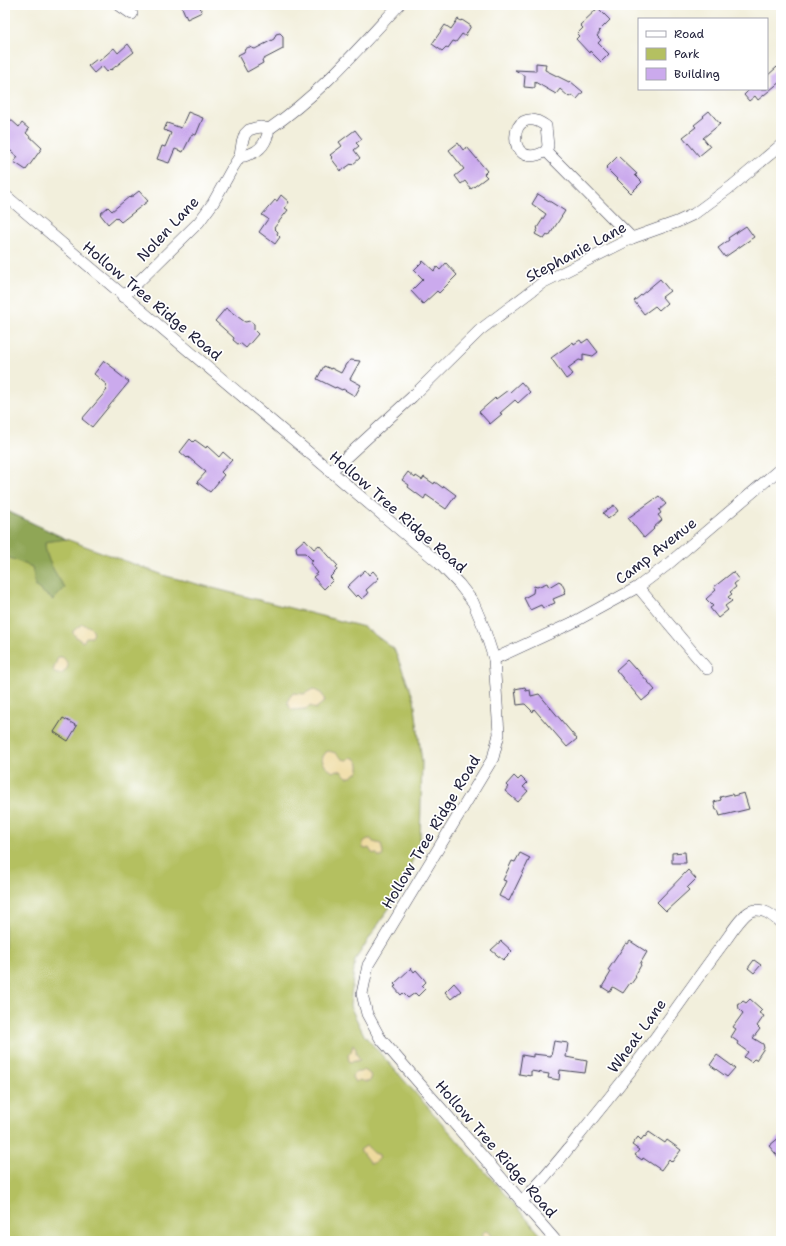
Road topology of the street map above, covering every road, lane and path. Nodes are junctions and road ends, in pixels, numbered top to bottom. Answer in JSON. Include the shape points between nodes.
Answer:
{"nodes":[{"id":1,"x":119,"y":5,"type":"edge"},
{"id":2,"x":399,"y":5,"type":"edge"},
{"id":3,"x":132,"y":14,"type":"dead end"},
{"id":4,"x":269,"y":129,"type":"junction"},
{"id":5,"x":781,"y":145,"type":"edge"},
{"id":6,"x":546,"y":151,"type":"dead end"},
{"id":7,"x":240,"y":156,"type":"junction"},
{"id":8,"x":5,"y":195,"type":"edge"},
{"id":9,"x":632,"y":238,"type":"junction"},
{"id":10,"x":123,"y":297,"type":"junction"},
{"id":11,"x":781,"y":468,"type":"edge"},
{"id":12,"x":330,"y":472,"type":"junction"},
{"id":13,"x":638,"y":587,"type":"junction"},
{"id":14,"x":494,"y":659,"type":"junction"},
{"id":15,"x":707,"y":668,"type":"dead end"},
{"id":16,"x":781,"y":923,"type":"edge"},
{"id":17,"x":521,"y":1202,"type":"junction"},
{"id":18,"x":556,"y":1241,"type":"edge"}],
"edges":[{"from":1,"to":3,"type":"street"},
{"from":2,"to":4,"type":"street","via":[[336,73]]},
{"from":4,"to":7,"type":"street","via":[[260,149],[244,157]]},
{"from":4,"to":7,"type":"street","name":"Nolen Lane","via":[[261,127],[249,130],[243,138]]},
{"from":5,"to":9,"type":"street","name":"Stephanie Lane","via":[[694,214]]},
{"from":6,"to":9,"type":"street"},
{"from":7,"to":10,"type":"street","name":"Nolen Lane","via":[[199,222]]},
{"from":8,"to":10,"type":"street","name":"Hollow Tree Ridge Road"},
{"from":9,"to":12,"type":"street","name":"Stephanie Lane","via":[[542,283],[480,330]]},
{"from":10,"to":12,"type":"street","name":"Hollow Tree Ridge Road"},
{"from":11,"to":13,"type":"street","name":"Camp Avenue"},
{"from":12,"to":14,"type":"street","name":"Hollow Tree Ridge Road","via":[[439,563],[459,584],[473,602]]},
{"from":13,"to":14,"type":"street","name":"Camp Avenue","via":[[572,623]]},
{"from":13,"to":15,"type":"street"},
{"from":14,"to":17,"type":"street","name":"Hollow Tree Ridge Road","via":[[499,734],[493,758],[368,965],[362,994],[367,1014],[380,1038]]},
{"from":16,"to":17,"type":"street","name":"Wheat Lane","via":[[762,910],[746,915],[622,1082]]},
{"from":17,"to":18,"type":"street","name":"Hollow Tree Ridge Road"}]}
